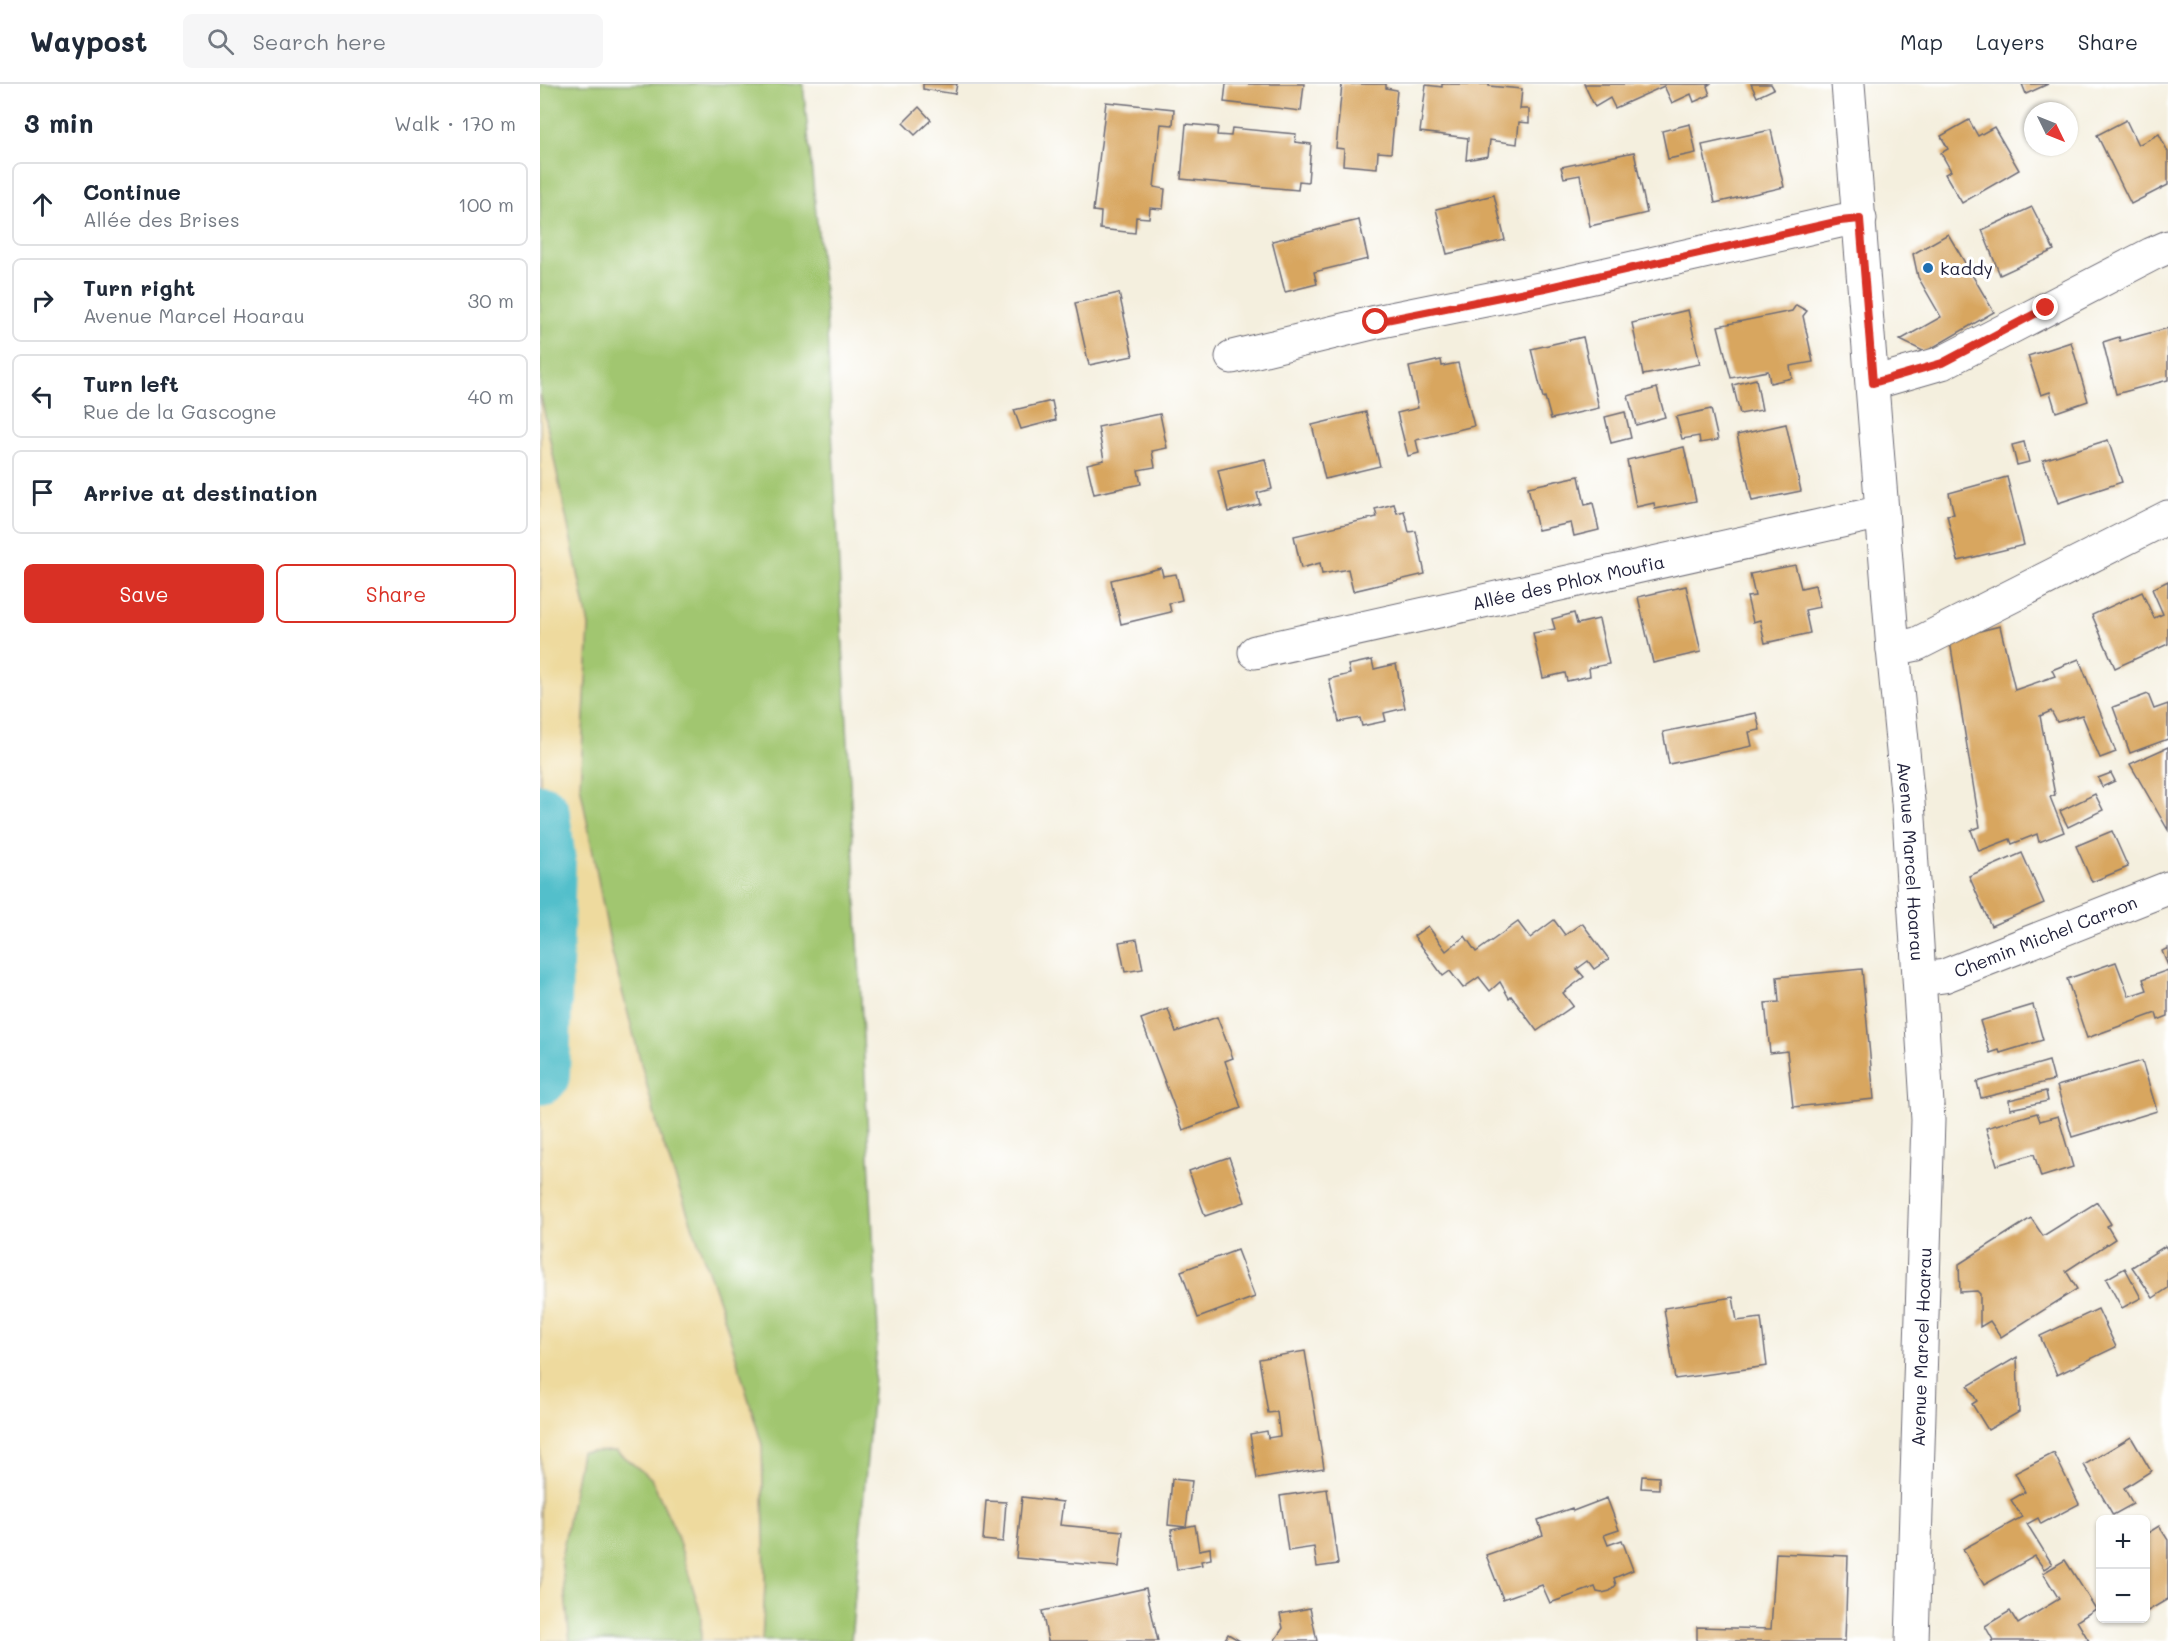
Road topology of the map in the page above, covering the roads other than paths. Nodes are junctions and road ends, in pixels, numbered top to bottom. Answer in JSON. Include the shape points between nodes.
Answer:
{"nodes":[{"id":1,"x":1848,"y":84,"type":"edge"},
{"id":2,"x":1860,"y":219,"type":"junction"},
{"id":3,"x":2168,"y":247,"type":"edge"},
{"id":4,"x":1232,"y":357,"type":"dead end"},
{"id":5,"x":1873,"y":383,"type":"junction"},
{"id":6,"x":1882,"y":512,"type":"junction"},
{"id":7,"x":2168,"y":517,"type":"edge"},
{"id":8,"x":1893,"y":649,"type":"junction"},
{"id":9,"x":1255,"y":652,"type":"dead end"},
{"id":10,"x":2168,"y":888,"type":"edge"},
{"id":11,"x":1921,"y":979,"type":"junction"},
{"id":12,"x":1912,"y":1641,"type":"edge"}],
"edges":[{"from":1,"to":2,"type":"street","name":"Avenue Marcel Hoarau"},
{"from":2,"to":4,"type":"street","via":[[1376,322]]},
{"from":2,"to":5,"type":"street","name":"Avenue Marcel Hoarau"},
{"from":3,"to":5,"type":"street","via":[[1942,363]]},
{"from":5,"to":6,"type":"street","name":"Avenue Marcel Hoarau"},
{"from":6,"to":8,"type":"street","name":"Avenue Marcel Hoarau"},
{"from":6,"to":9,"type":"street","name":"Allée des Phlox Moufia"},
{"from":7,"to":8,"type":"street","via":[[1917,644]]},
{"from":8,"to":11,"type":"street","name":"Avenue Marcel Hoarau"},
{"from":10,"to":11,"type":"street","name":"Chemin Michel Carron","via":[[1944,976]]},
{"from":11,"to":12,"type":"street","name":"Avenue Marcel Hoarau","via":[[1928,1120]]}]}
